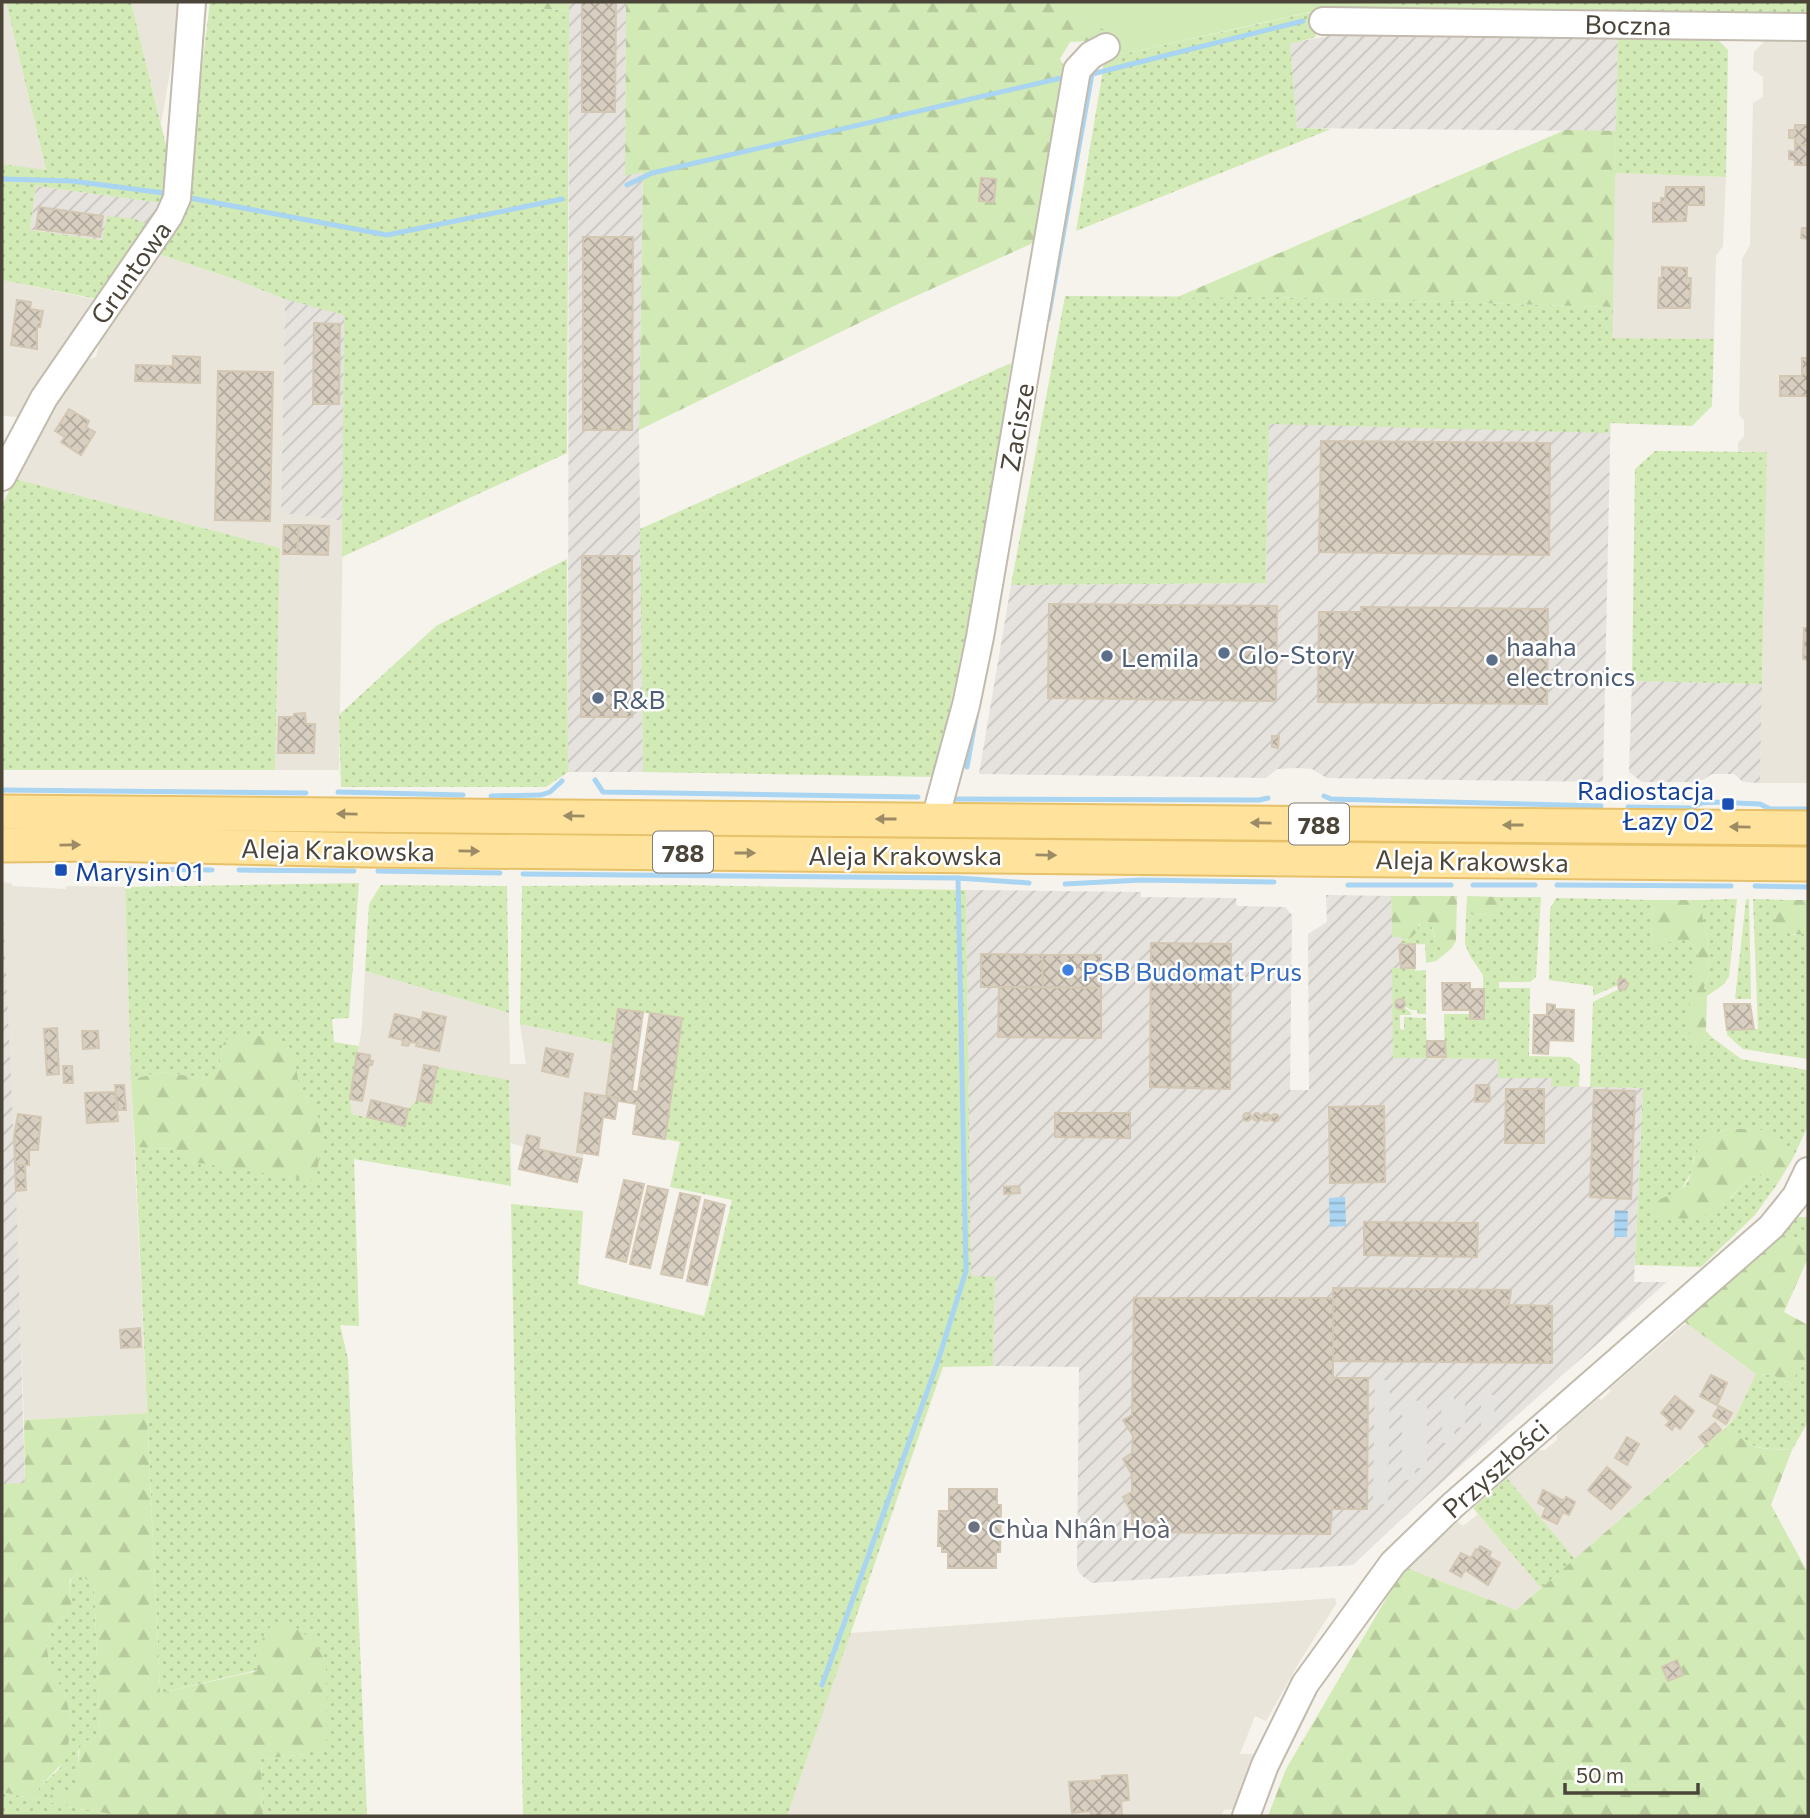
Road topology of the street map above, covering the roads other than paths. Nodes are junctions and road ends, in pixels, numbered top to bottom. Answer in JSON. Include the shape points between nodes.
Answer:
{"nodes":[{"id":1,"x":192,"y":2,"type":"edge"},
{"id":2,"x":1322,"y":21,"type":"dead end"},
{"id":3,"x":1808,"y":27,"type":"edge"},
{"id":4,"x":1107,"y":47,"type":"dead end"},
{"id":5,"x":2,"y":477,"type":"edge"},
{"id":6,"x":2,"y":811,"type":"edge"},
{"id":7,"x":935,"y":819,"type":"junction"},
{"id":8,"x":1808,"y":828,"type":"edge"},
{"id":9,"x":2,"y":845,"type":"edge"},
{"id":10,"x":1808,"y":864,"type":"edge"},
{"id":11,"x":1808,"y":1171,"type":"edge"},
{"id":12,"x":1246,"y":1816,"type":"edge"}],
"edges":[{"from":1,"to":5,"type":"street","name":"Gruntowa","via":[[177,198],[44,398]]},
{"from":2,"to":3,"type":"street","name":"Boczna"},
{"from":4,"to":7,"type":"street","name":"Zacisze","via":[[1077,70],[980,637]]},
{"from":7,"to":6,"type":"main road","name":"Aleja Krakowska","number":"788","one_way":true},
{"from":8,"to":7,"type":"main road","name":"Aleja Krakowska","number":"788","one_way":true},
{"from":9,"to":10,"type":"main road","name":"Aleja Krakowska","number":"788","one_way":true},
{"from":11,"to":12,"type":"street","name":"Przyszłości","via":[[1772,1227],[1483,1478],[1393,1563],[1305,1684]]}]}
